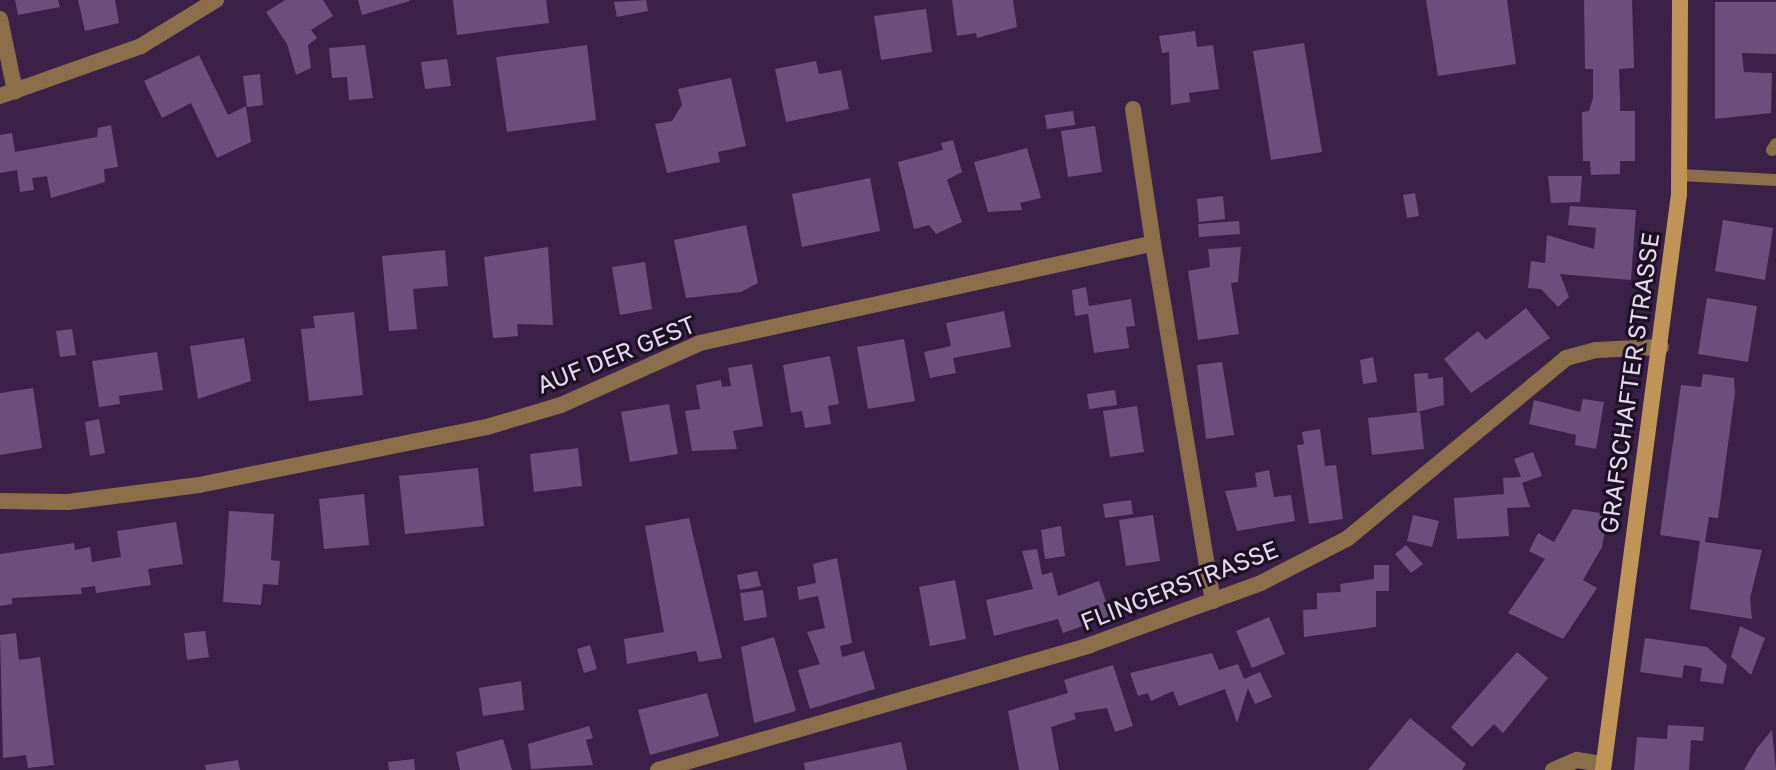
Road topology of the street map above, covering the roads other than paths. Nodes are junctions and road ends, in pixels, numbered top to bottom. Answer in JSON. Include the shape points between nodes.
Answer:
{"nodes":[{"id":1,"x":216,"y":0,"type":"edge"},
{"id":2,"x":1680,"y":0,"type":"edge"},
{"id":3,"x":0,"y":19,"type":"edge"},
{"id":4,"x":8,"y":94,"type":"edge"},
{"id":5,"x":1133,"y":109,"type":"dead end"},
{"id":6,"x":1680,"y":175,"type":"junction"},
{"id":7,"x":1776,"y":180,"type":"edge"},
{"id":8,"x":1153,"y":243,"type":"junction"},
{"id":9,"x":1661,"y":347,"type":"junction"},
{"id":10,"x":0,"y":501,"type":"edge"},
{"id":11,"x":1213,"y":601,"type":"junction"},
{"id":12,"x":1603,"y":767,"type":"edge"},
{"id":13,"x":658,"y":770,"type":"edge"},
{"id":14,"x":1553,"y":770,"type":"edge"}],
"edges":[{"from":1,"to":4,"type":"street","via":[[141,46]]},
{"from":2,"to":6,"type":"main road","name":"GRAFSCHAFTER STRASSE"},
{"from":3,"to":4,"type":"street"},
{"from":5,"to":8,"type":"street"},
{"from":6,"to":7,"type":"lane"},
{"from":6,"to":9,"type":"main road","name":"GRAFSCHAFTER STRASSE"},
{"from":8,"to":10,"type":"street","name":"AUF DER GEST","via":[[700,343],[561,405],[487,427],[199,485],[68,502]]},
{"from":8,"to":11,"type":"street"},
{"from":9,"to":11,"type":"street","name":"FLINGERSTRASSE","via":[[1596,350],[1566,358],[1348,538]]},
{"from":9,"to":12,"type":"main road","name":"GRAFSCHAFTER STRASSE"},
{"from":11,"to":13,"type":"street","name":"FLINGERSTRASSE","via":[[1090,645]]},
{"from":12,"to":14,"type":"street","via":[[1577,760]]}]}
